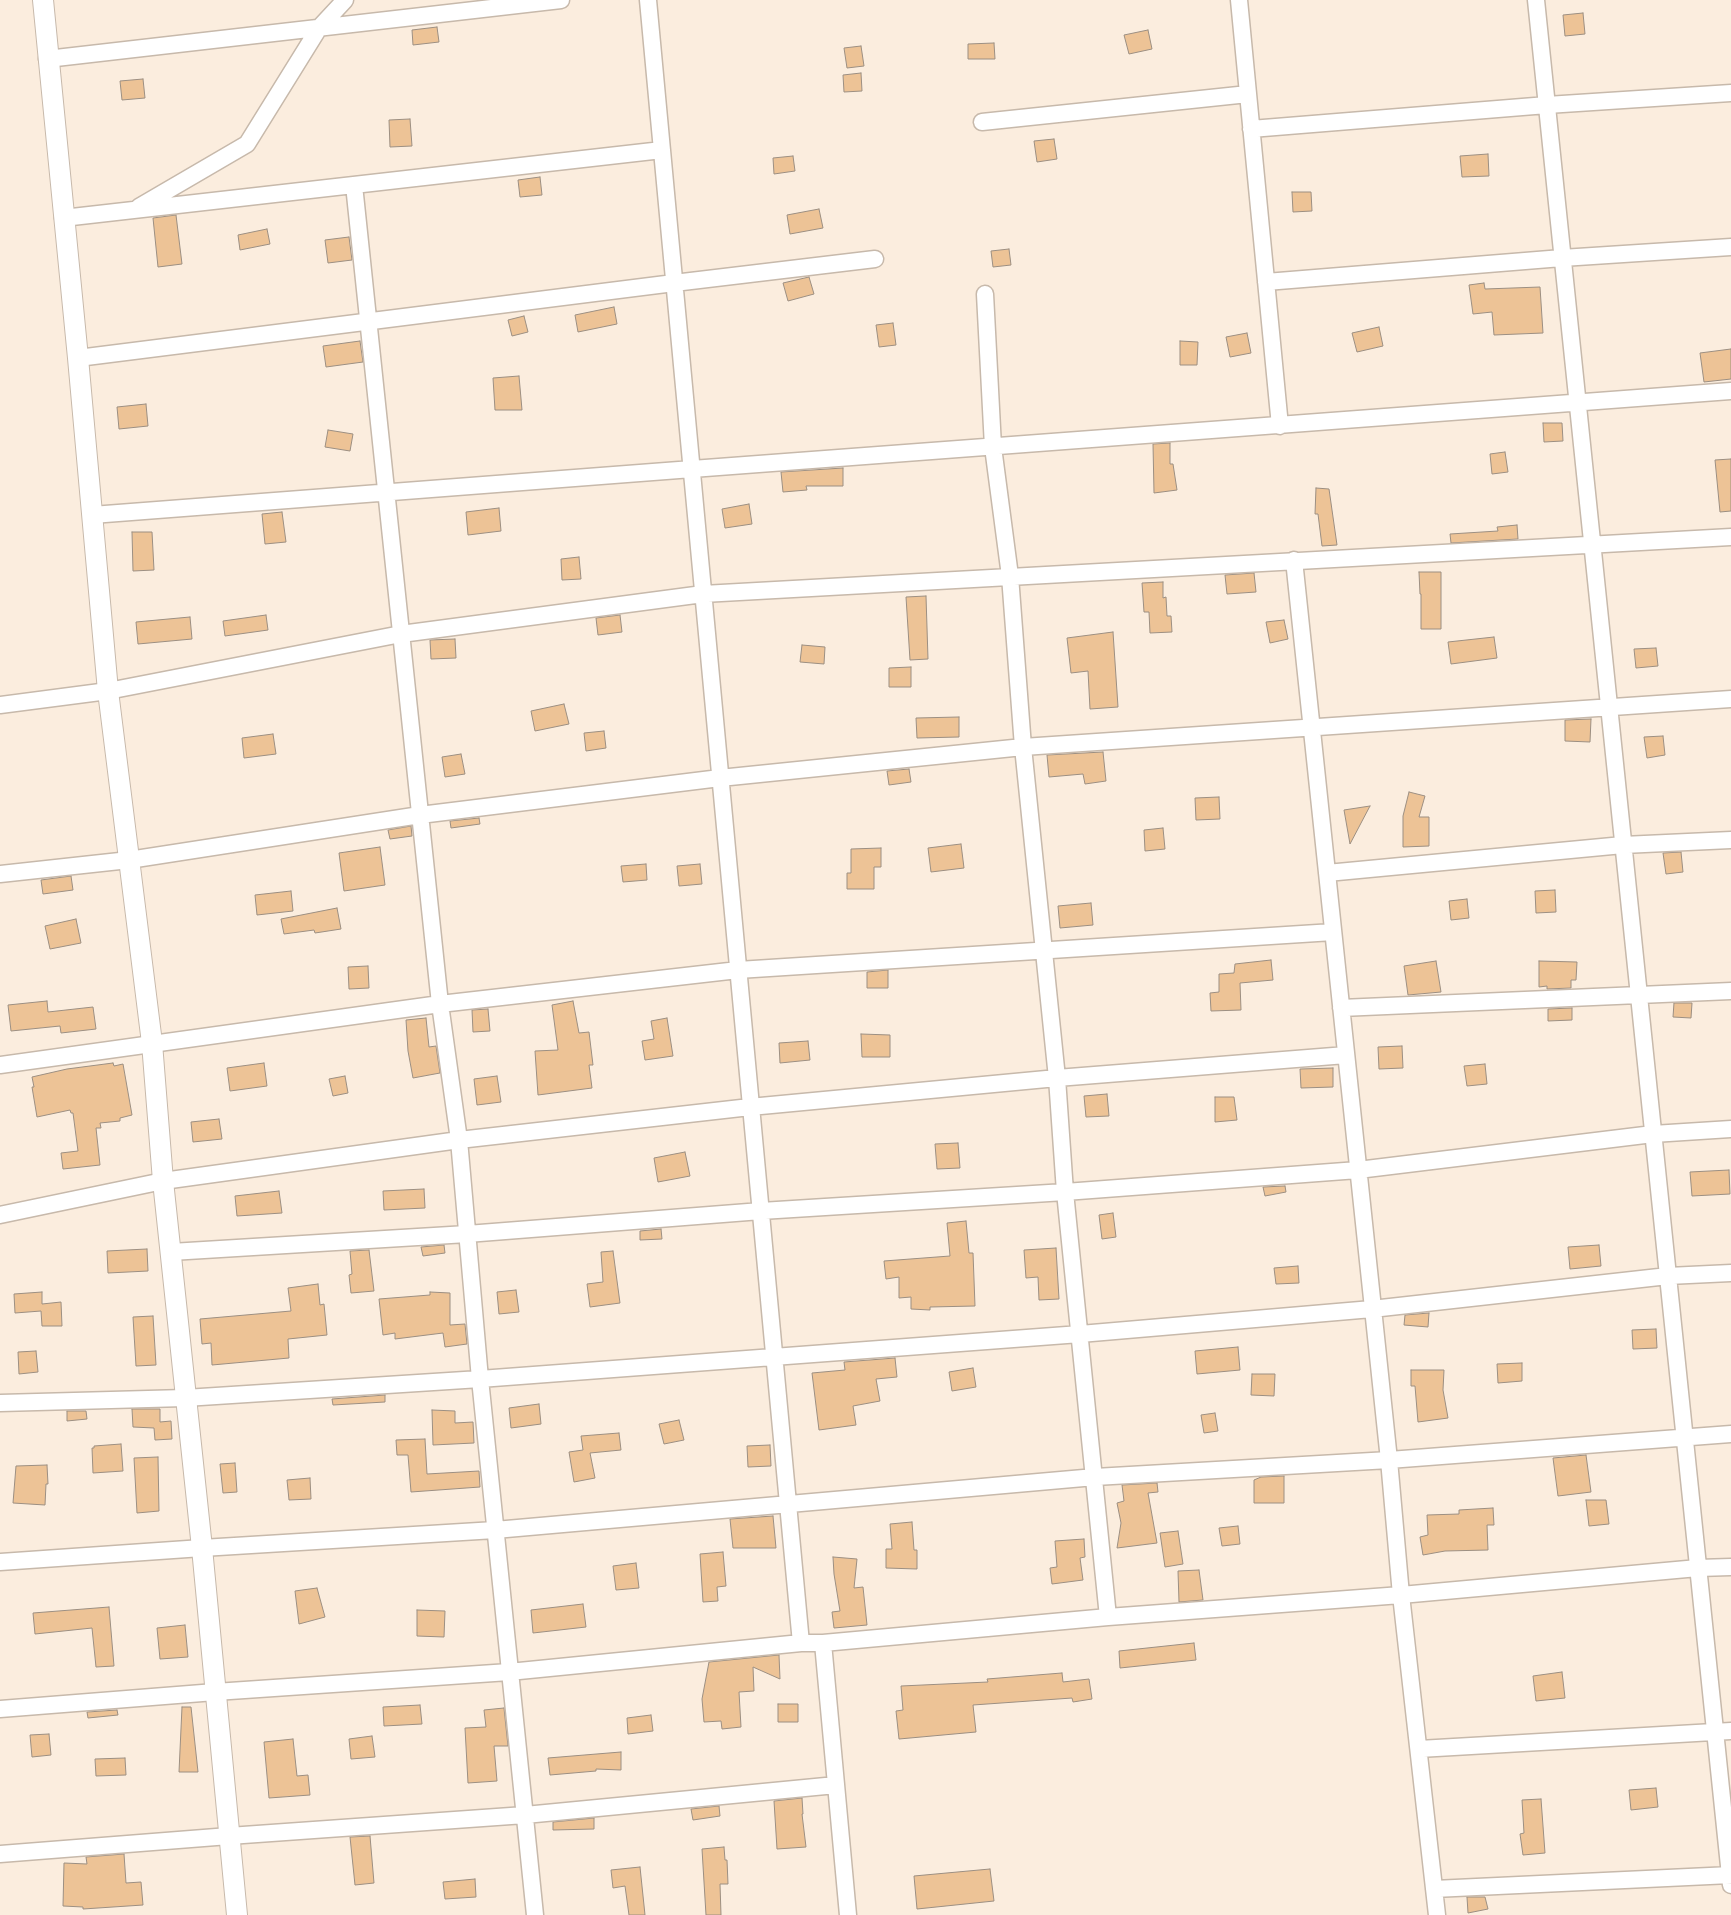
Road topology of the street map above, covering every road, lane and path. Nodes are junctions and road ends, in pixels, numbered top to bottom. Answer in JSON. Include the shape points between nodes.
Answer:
{"nodes":[{"id":1,"x":42,"y":0,"type":"edge"},
{"id":2,"x":345,"y":0,"type":"edge"},
{"id":3,"x":561,"y":0,"type":"edge"},
{"id":4,"x":648,"y":0,"type":"edge"},
{"id":5,"x":1239,"y":0,"type":"edge"},
{"id":6,"x":1536,"y":0,"type":"edge"},
{"id":7,"x":319,"y":28,"type":"junction"},
{"id":8,"x":48,"y":59,"type":"junction"},
{"id":9,"x":1731,"y":93,"type":"edge"},
{"id":10,"x":1248,"y":94,"type":"junction"},
{"id":11,"x":1547,"y":105,"type":"junction"},
{"id":12,"x":982,"y":122,"type":"dead end"},
{"id":13,"x":1251,"y":129,"type":"junction"},
{"id":14,"x":662,"y":150,"type":"junction"},
{"id":15,"x":354,"y":185,"type":"junction"},
{"id":16,"x":133,"y":210,"type":"junction"},
{"id":17,"x":64,"y":218,"type":"junction"},
{"id":18,"x":1731,"y":247,"type":"edge"},
{"id":19,"x":1562,"y":258,"type":"junction"},
{"id":20,"x":875,"y":259,"type":"dead end"},
{"id":21,"x":1266,"y":282,"type":"junction"},
{"id":22,"x":674,"y":283,"type":"junction"},
{"id":23,"x":985,"y":294,"type":"dead end"},
{"id":24,"x":369,"y":322,"type":"junction"},
{"id":25,"x":78,"y":358,"type":"junction"},
{"id":26,"x":1731,"y":392,"type":"edge"},
{"id":27,"x":1578,"y":403,"type":"junction"},
{"id":28,"x":1280,"y":426,"type":"junction"},
{"id":29,"x":993,"y":447,"type":"junction"},
{"id":30,"x":692,"y":468,"type":"junction"},
{"id":31,"x":386,"y":493,"type":"junction"},
{"id":32,"x":92,"y":515,"type":"junction"},
{"id":33,"x":1731,"y":537,"type":"edge"},
{"id":34,"x":1592,"y":545,"type":"junction"},
{"id":35,"x":1294,"y":560,"type":"junction"},
{"id":36,"x":1010,"y":576,"type":"junction"},
{"id":37,"x":703,"y":594,"type":"junction"},
{"id":38,"x":401,"y":634,"type":"junction"},
{"id":39,"x":108,"y":691,"type":"junction"},
{"id":40,"x":1731,"y":699,"type":"edge"},
{"id":41,"x":0,"y":705,"type":"edge"},
{"id":42,"x":1609,"y":707,"type":"junction"},
{"id":43,"x":1311,"y":728,"type":"junction"},
{"id":44,"x":1023,"y":747,"type":"junction"},
{"id":45,"x":720,"y":778,"type":"junction"},
{"id":46,"x":420,"y":814,"type":"junction"},
{"id":47,"x":1731,"y":840,"type":"edge"},
{"id":48,"x":1623,"y":845,"type":"junction"},
{"id":49,"x":129,"y":860,"type":"junction"},
{"id":50,"x":1327,"y":873,"type":"junction"},
{"id":51,"x":0,"y":874,"type":"edge"},
{"id":52,"x":1333,"y":932,"type":"junction"},
{"id":53,"x":1044,"y":951,"type":"junction"},
{"id":54,"x":738,"y":970,"type":"junction"},
{"id":55,"x":1731,"y":991,"type":"edge"},
{"id":56,"x":1639,"y":995,"type":"junction"},
{"id":57,"x":440,"y":1004,"type":"junction"},
{"id":58,"x":1341,"y":1008,"type":"junction"},
{"id":59,"x":152,"y":1043,"type":"junction"},
{"id":60,"x":1346,"y":1055,"type":"junction"},
{"id":61,"x":0,"y":1065,"type":"edge"},
{"id":62,"x":1058,"y":1078,"type":"junction"},
{"id":63,"x":750,"y":1107,"type":"junction"},
{"id":64,"x":1731,"y":1129,"type":"edge"},
{"id":65,"x":1653,"y":1134,"type":"junction"},
{"id":66,"x":459,"y":1140,"type":"junction"},
{"id":67,"x":1358,"y":1170,"type":"junction"},
{"id":68,"x":163,"y":1181,"type":"junction"},
{"id":69,"x":1065,"y":1192,"type":"junction"},
{"id":70,"x":760,"y":1211,"type":"junction"},
{"id":71,"x":0,"y":1215,"type":"edge"},
{"id":72,"x":467,"y":1234,"type":"junction"},
{"id":73,"x":171,"y":1252,"type":"junction"},
{"id":74,"x":1731,"y":1273,"type":"edge"},
{"id":75,"x":1668,"y":1276,"type":"junction"},
{"id":76,"x":1372,"y":1309,"type":"junction"},
{"id":77,"x":1080,"y":1334,"type":"junction"},
{"id":78,"x":774,"y":1356,"type":"junction"},
{"id":79,"x":480,"y":1379,"type":"junction"},
{"id":80,"x":185,"y":1398,"type":"junction"},
{"id":81,"x":0,"y":1403,"type":"edge"},
{"id":82,"x":1731,"y":1434,"type":"edge"},
{"id":83,"x":1685,"y":1438,"type":"junction"},
{"id":84,"x":1389,"y":1460,"type":"junction"},
{"id":85,"x":1095,"y":1477,"type":"junction"},
{"id":86,"x":788,"y":1503,"type":"junction"},
{"id":87,"x":495,"y":1530,"type":"junction"},
{"id":88,"x":202,"y":1548,"type":"junction"},
{"id":89,"x":0,"y":1562,"type":"edge"},
{"id":90,"x":1731,"y":1567,"type":"edge"},
{"id":91,"x":1698,"y":1568,"type":"junction"},
{"id":92,"x":1401,"y":1595,"type":"junction"},
{"id":93,"x":1108,"y":1617,"type":"junction"},
{"id":94,"x":801,"y":1643,"type":"junction"},
{"id":95,"x":823,"y":1643,"type":"junction"},
{"id":96,"x":510,"y":1672,"type":"junction"},
{"id":97,"x":215,"y":1692,"type":"junction"},
{"id":98,"x":0,"y":1709,"type":"edge"},
{"id":99,"x":1723,"y":1732,"type":"edge"},
{"id":100,"x":1419,"y":1749,"type":"junction"},
{"id":101,"x":836,"y":1785,"type":"junction"},
{"id":102,"x":525,"y":1815,"type":"junction"},
{"id":103,"x":229,"y":1836,"type":"junction"},
{"id":104,"x":0,"y":1854,"type":"edge"},
{"id":105,"x":1731,"y":1878,"type":"edge"},
{"id":106,"x":1434,"y":1888,"type":"junction"},
{"id":107,"x":237,"y":1915,"type":"edge"},
{"id":108,"x":535,"y":1915,"type":"edge"},
{"id":109,"x":848,"y":1915,"type":"edge"},
{"id":110,"x":1437,"y":1915,"type":"edge"}],
"edges":[{"from":1,"to":8,"type":"street"},
{"from":2,"to":7,"type":"street"},
{"from":3,"to":7,"type":"street"},
{"from":4,"to":14,"type":"street"},
{"from":5,"to":10,"type":"street"},
{"from":6,"to":11,"type":"street"},
{"from":7,"to":8,"type":"street"},
{"from":7,"to":16,"type":"street","via":[[247,144]]},
{"from":8,"to":17,"type":"street"},
{"from":9,"to":11,"type":"street"},
{"from":10,"to":12,"type":"street"},
{"from":10,"to":13,"type":"street"},
{"from":11,"to":13,"type":"street"},
{"from":11,"to":19,"type":"street"},
{"from":13,"to":21,"type":"street"},
{"from":14,"to":15,"type":"street"},
{"from":14,"to":22,"type":"street"},
{"from":15,"to":16,"type":"street"},
{"from":15,"to":24,"type":"street"},
{"from":16,"to":17,"type":"street"},
{"from":17,"to":25,"type":"street"},
{"from":18,"to":19,"type":"street"},
{"from":19,"to":21,"type":"street"},
{"from":19,"to":27,"type":"street"},
{"from":20,"to":22,"type":"street"},
{"from":21,"to":28,"type":"street"},
{"from":22,"to":24,"type":"street"},
{"from":22,"to":30,"type":"street"},
{"from":23,"to":29,"type":"street"},
{"from":24,"to":25,"type":"street"},
{"from":24,"to":31,"type":"street"},
{"from":25,"to":32,"type":"street"},
{"from":26,"to":27,"type":"street"},
{"from":27,"to":28,"type":"street"},
{"from":27,"to":34,"type":"street"},
{"from":28,"to":29,"type":"street"},
{"from":29,"to":30,"type":"street"},
{"from":29,"to":36,"type":"street"},
{"from":30,"to":31,"type":"street"},
{"from":30,"to":37,"type":"street"},
{"from":31,"to":32,"type":"street"},
{"from":31,"to":38,"type":"street"},
{"from":32,"to":39,"type":"street"},
{"from":33,"to":34,"type":"street"},
{"from":34,"to":35,"type":"street"},
{"from":34,"to":42,"type":"street"},
{"from":35,"to":36,"type":"street"},
{"from":35,"to":43,"type":"street"},
{"from":36,"to":37,"type":"street"},
{"from":36,"to":44,"type":"street"},
{"from":37,"to":38,"type":"street"},
{"from":37,"to":45,"type":"street"},
{"from":38,"to":39,"type":"street"},
{"from":38,"to":46,"type":"street"},
{"from":39,"to":41,"type":"street"},
{"from":39,"to":49,"type":"street"},
{"from":40,"to":42,"type":"street"},
{"from":42,"to":43,"type":"street"},
{"from":42,"to":48,"type":"street"},
{"from":43,"to":44,"type":"street"},
{"from":43,"to":50,"type":"street"},
{"from":44,"to":45,"type":"street"},
{"from":44,"to":53,"type":"street"},
{"from":45,"to":46,"type":"street"},
{"from":45,"to":54,"type":"street"},
{"from":46,"to":49,"type":"street"},
{"from":46,"to":57,"type":"street"},
{"from":47,"to":48,"type":"street"},
{"from":48,"to":50,"type":"street"},
{"from":48,"to":56,"type":"street"},
{"from":49,"to":51,"type":"street"},
{"from":49,"to":59,"type":"street"},
{"from":50,"to":52,"type":"street"},
{"from":52,"to":53,"type":"street"},
{"from":52,"to":58,"type":"street"},
{"from":53,"to":54,"type":"street"},
{"from":53,"to":62,"type":"street"},
{"from":54,"to":57,"type":"street"},
{"from":54,"to":63,"type":"street"},
{"from":55,"to":56,"type":"street"},
{"from":56,"to":58,"type":"street"},
{"from":56,"to":65,"type":"street"},
{"from":57,"to":59,"type":"street"},
{"from":57,"to":66,"type":"street"},
{"from":58,"to":60,"type":"street"},
{"from":59,"to":61,"type":"street"},
{"from":59,"to":68,"type":"street"},
{"from":60,"to":62,"type":"street"},
{"from":60,"to":67,"type":"street"},
{"from":62,"to":63,"type":"street"},
{"from":62,"to":69,"type":"street"},
{"from":63,"to":66,"type":"street"},
{"from":63,"to":70,"type":"street"},
{"from":64,"to":65,"type":"street"},
{"from":65,"to":67,"type":"street"},
{"from":65,"to":75,"type":"street"},
{"from":66,"to":68,"type":"street"},
{"from":66,"to":72,"type":"street"},
{"from":67,"to":69,"type":"street"},
{"from":67,"to":76,"type":"street"},
{"from":68,"to":71,"type":"street"},
{"from":68,"to":73,"type":"street"},
{"from":69,"to":70,"type":"street"},
{"from":69,"to":77,"type":"street"},
{"from":70,"to":72,"type":"street"},
{"from":70,"to":78,"type":"street"},
{"from":72,"to":73,"type":"street"},
{"from":72,"to":79,"type":"street"},
{"from":73,"to":80,"type":"street"},
{"from":74,"to":75,"type":"street"},
{"from":75,"to":76,"type":"street"},
{"from":75,"to":83,"type":"street"},
{"from":76,"to":77,"type":"street"},
{"from":76,"to":84,"type":"street"},
{"from":77,"to":78,"type":"street"},
{"from":77,"to":85,"type":"street"},
{"from":78,"to":79,"type":"street"},
{"from":78,"to":86,"type":"street"},
{"from":79,"to":80,"type":"street"},
{"from":79,"to":87,"type":"street"},
{"from":80,"to":81,"type":"street"},
{"from":80,"to":88,"type":"street"},
{"from":82,"to":83,"type":"street"},
{"from":83,"to":84,"type":"street"},
{"from":83,"to":91,"type":"street"},
{"from":84,"to":85,"type":"street"},
{"from":84,"to":92,"type":"street"},
{"from":85,"to":86,"type":"street"},
{"from":85,"to":93,"type":"street"},
{"from":86,"to":87,"type":"street"},
{"from":86,"to":94,"type":"street"},
{"from":87,"to":88,"type":"street"},
{"from":87,"to":96,"type":"street"},
{"from":88,"to":89,"type":"street"},
{"from":88,"to":97,"type":"street"},
{"from":90,"to":91,"type":"street"},
{"from":91,"to":92,"type":"street"},
{"from":91,"to":99,"type":"street"},
{"from":92,"to":93,"type":"street"},
{"from":92,"to":100,"type":"street"},
{"from":93,"to":95,"type":"street"},
{"from":94,"to":95,"type":"street"},
{"from":94,"to":96,"type":"street"},
{"from":95,"to":101,"type":"street"},
{"from":96,"to":97,"type":"street"},
{"from":96,"to":102,"type":"street"},
{"from":97,"to":98,"type":"street"},
{"from":97,"to":103,"type":"street"},
{"from":99,"to":100,"type":"street"},
{"from":99,"to":105,"type":"street"},
{"from":100,"to":106,"type":"street"},
{"from":101,"to":102,"type":"street"},
{"from":101,"to":109,"type":"street"},
{"from":102,"to":103,"type":"street"},
{"from":102,"to":108,"type":"street"},
{"from":103,"to":104,"type":"street"},
{"from":103,"to":107,"type":"street"},
{"from":105,"to":106,"type":"street"},
{"from":106,"to":110,"type":"street"}]}
